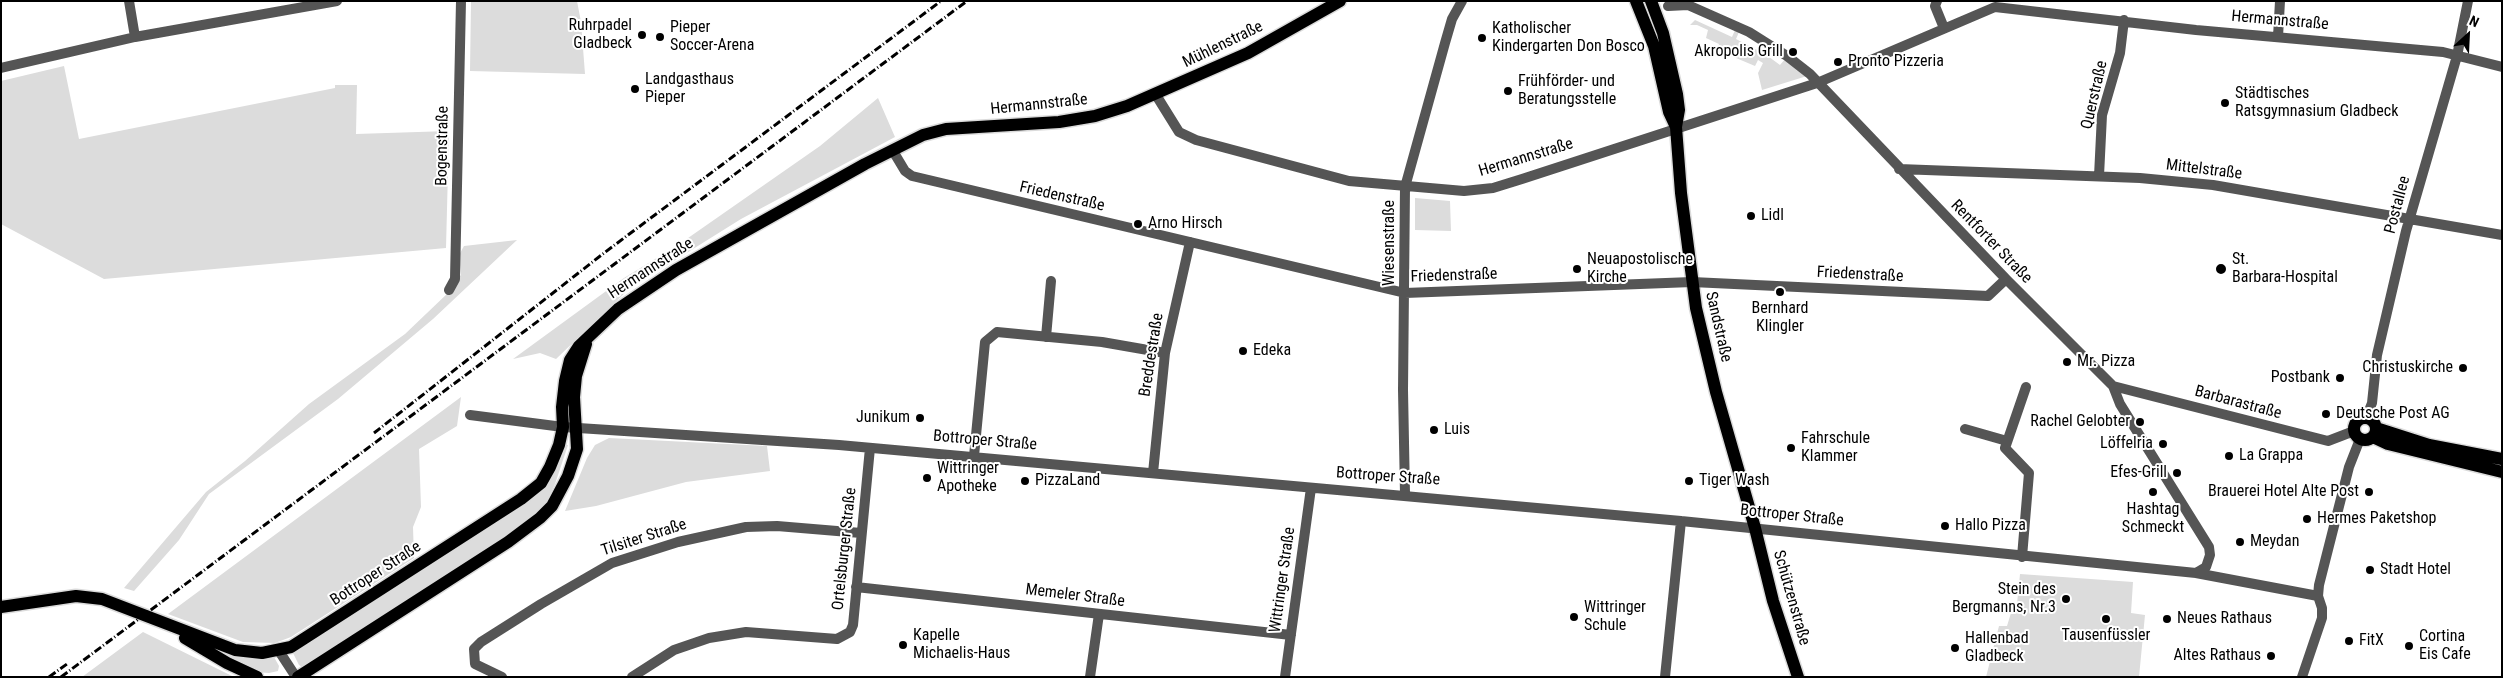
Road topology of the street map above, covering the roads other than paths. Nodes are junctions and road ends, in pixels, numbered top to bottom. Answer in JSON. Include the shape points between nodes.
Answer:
{"nodes":[{"id":1,"x":129,"y":1,"type":"edge"},
{"id":2,"x":337,"y":1,"type":"edge"},
{"id":3,"x":461,"y":1,"type":"edge"},
{"id":4,"x":1326,"y":1,"type":"edge"},
{"id":5,"x":1340,"y":1,"type":"edge"},
{"id":6,"x":1462,"y":1,"type":"edge"},
{"id":7,"x":1636,"y":1,"type":"edge"},
{"id":8,"x":1651,"y":1,"type":"edge"},
{"id":9,"x":1937,"y":1,"type":"edge"},
{"id":10,"x":2280,"y":1,"type":"edge"},
{"id":11,"x":2468,"y":1,"type":"edge"},
{"id":12,"x":2012,"y":4,"type":"edge"},
{"id":13,"x":1668,"y":6,"type":"dead end"},
{"id":14,"x":2124,"y":20,"type":"junction"},
{"id":15,"x":1302,"y":22,"type":"junction"},
{"id":16,"x":1944,"y":28,"type":"junction"},
{"id":17,"x":2278,"y":37,"type":"junction"},
{"id":18,"x":135,"y":38,"type":"junction"},
{"id":19,"x":2457,"y":56,"type":"junction"},
{"id":20,"x":2502,"y":67,"type":"edge"},
{"id":21,"x":1,"y":68,"type":"edge"},
{"id":22,"x":1817,"y":83,"type":"junction"},
{"id":23,"x":1156,"y":95,"type":"junction"},
{"id":24,"x":1676,"y":127,"type":"junction"},
{"id":25,"x":893,"y":150,"type":"junction"},
{"id":26,"x":1899,"y":169,"type":"junction"},
{"id":27,"x":2099,"y":176,"type":"junction"},
{"id":28,"x":1405,"y":187,"type":"junction"},
{"id":29,"x":2409,"y":219,"type":"junction"},
{"id":30,"x":2502,"y":235,"type":"edge"},
{"id":31,"x":1190,"y":242,"type":"junction"},
{"id":32,"x":2006,"y":279,"type":"junction"},
{"id":33,"x":1051,"y":281,"type":"dead end"},
{"id":34,"x":1692,"y":282,"type":"junction"},
{"id":35,"x":448,"y":290,"type":"dead end"},
{"id":36,"x":1405,"y":293,"type":"junction"},
{"id":37,"x":589,"y":337,"type":"junction"},
{"id":38,"x":1046,"y":337,"type":"junction"},
{"id":39,"x":1165,"y":353,"type":"junction"},
{"id":40,"x":2113,"y":386,"type":"junction"},
{"id":41,"x":2026,"y":387,"type":"dead end"},
{"id":42,"x":470,"y":414,"type":"dead end"},
{"id":43,"x":2366,"y":418,"type":"joint"},
{"id":44,"x":562,"y":427,"type":"junction"},
{"id":45,"x":576,"y":428,"type":"junction"},
{"id":46,"x":1965,"y":429,"type":"dead end"},
{"id":47,"x":2366,"y":434,"type":"junction"},
{"id":48,"x":2007,"y":441,"type":"junction"},
{"id":49,"x":870,"y":448,"type":"junction"},
{"id":50,"x":974,"y":456,"type":"junction"},
{"id":51,"x":2502,"y":459,"type":"edge"},
{"id":52,"x":2502,"y":472,"type":"edge"},
{"id":53,"x":1153,"y":473,"type":"junction"},
{"id":54,"x":1311,"y":488,"type":"junction"},
{"id":55,"x":1405,"y":494,"type":"junction"},
{"id":56,"x":1681,"y":521,"type":"junction"},
{"id":57,"x":1755,"y":528,"type":"junction"},
{"id":58,"x":861,"y":533,"type":"junction"},
{"id":59,"x":2022,"y":557,"type":"junction"},
{"id":60,"x":2196,"y":573,"type":"junction"},
{"id":61,"x":856,"y":587,"type":"junction"},
{"id":62,"x":2318,"y":596,"type":"junction"},
{"id":63,"x":1,"y":607,"type":"edge"},
{"id":64,"x":1099,"y":614,"type":"junction"},
{"id":65,"x":159,"y":623,"type":"junction"},
{"id":66,"x":1291,"y":635,"type":"junction"},
{"id":67,"x":279,"y":651,"type":"junction"},
{"id":68,"x":257,"y":677,"type":"edge"},
{"id":69,"x":297,"y":677,"type":"edge"},
{"id":70,"x":502,"y":677,"type":"edge"},
{"id":71,"x":632,"y":677,"type":"edge"},
{"id":72,"x":1090,"y":677,"type":"edge"},
{"id":73,"x":1285,"y":677,"type":"edge"},
{"id":74,"x":1665,"y":677,"type":"edge"},
{"id":75,"x":1798,"y":677,"type":"edge"},
{"id":76,"x":2302,"y":677,"type":"edge"}],
"edges":[{"from":1,"to":18,"type":"street"},
{"from":2,"to":18,"type":"street"},
{"from":3,"to":35,"type":"street","name":"Bogenstraße","via":[[455,278]]},
{"from":4,"to":15,"type":"main road","name":"Mühlenstraße"},
{"from":5,"to":15,"type":"main road","name":"Mühlenstraße"},
{"from":6,"to":28,"type":"street","name":"Wiesenstraße","via":[[1452,19]]},
{"from":7,"to":24,"type":"main road","name":"Sandstraße","via":[[1654,46],[1669,112]]},
{"from":8,"to":24,"type":"main road","name":"Sandstraße","via":[[1663,33],[1677,94]]},
{"from":9,"to":16,"type":"street","via":[[1935,6]]},
{"from":10,"to":17,"type":"street"},
{"from":11,"to":19,"type":"street","name":"Postallee"},
{"from":12,"to":14,"type":"street","name":"Hermannstraße"},
{"from":12,"to":16,"type":"street","name":"Hermannstraße","via":[[1989,9]]},
{"from":13,"to":22,"type":"street","name":"Rentforter Straße","via":[[1688,6],[1749,32],[1787,56]]},
{"from":14,"to":17,"type":"street","name":"Hermannstraße"},
{"from":14,"to":27,"type":"street","name":"Querstraße","via":[[2120,53],[2102,115]]},
{"from":15,"to":23,"type":"main road","name":"Mühlenstraße","via":[[1248,53]]},
{"from":16,"to":22,"type":"street","name":"Hermannstraße"},
{"from":17,"to":19,"type":"street","name":"Hermannstraße"},
{"from":18,"to":21,"type":"street"},
{"from":19,"to":20,"type":"street","name":"Hermannstraße"},
{"from":19,"to":29,"type":"street","name":"Postallee"},
{"from":22,"to":24,"type":"street","name":"Hermannstraße"},
{"from":22,"to":26,"type":"street","name":"Rentforter Straße"},
{"from":23,"to":25,"type":"main road","name":"Hermannstraße","via":[[1094,116],[1059,122],[940,131],[923,135]]},
{"from":23,"to":28,"type":"street","name":"Hermannstraße","via":[[1180,132],[1196,140],[1349,181]]},
{"from":24,"to":28,"type":"street","name":"Hermannstraße","via":[[1493,188],[1464,191]]},
{"from":24,"to":34,"type":"main road","name":"Sandstraße"},
{"from":25,"to":31,"type":"street","name":"Friedenstraße","via":[[904,171],[912,176]]},
{"from":25,"to":37,"type":"main road","name":"Hermannstraße","via":[[676,270],[618,309]]},
{"from":26,"to":27,"type":"street","name":"Mittelstraße"},
{"from":26,"to":32,"type":"street","name":"Rentforter Straße"},
{"from":27,"to":29,"type":"street","name":"Mittelstraße","via":[[2214,185]]},
{"from":28,"to":36,"type":"street","name":"Wiesenstraße"},
{"from":29,"to":30,"type":"street","name":"Mittelstraße"},
{"from":29,"to":43,"type":"street","name":"Postallee","via":[[2379,347],[2372,403]]},
{"from":31,"to":36,"type":"street","name":"Friedenstraße"},
{"from":31,"to":39,"type":"street","name":"Breddestraße"},
{"from":32,"to":34,"type":"street","name":"Friedenstraße","via":[[1988,296]]},
{"from":32,"to":40,"type":"street","name":"Rentforter Straße"},
{"from":33,"to":38,"type":"street"},
{"from":34,"to":36,"type":"street","name":"Friedenstraße"},
{"from":34,"to":57,"type":"main road","name":"Sandstraße","via":[[1716,392]]},
{"from":36,"to":55,"type":"street","name":"Wiesenstraße"},
{"from":37,"to":44,"type":"main road","name":"Hermannstraße","via":[[578,346],[570,360]]},
{"from":37,"to":45,"type":"main road","name":"Hermannstraße","via":[[576,376]]},
{"from":38,"to":39,"type":"street","via":[[1102,342]]},
{"from":38,"to":50,"type":"street","via":[[997,332],[985,342]]},
{"from":39,"to":53,"type":"street","name":"Breddestraße"},
{"from":40,"to":47,"type":"street","name":"Barbarastraße","via":[[2328,441]]},
{"from":40,"to":60,"type":"street","name":"Rentforter Straße","via":[[2120,404],[2208,547],[2210,555],[2206,567]]},
{"from":41,"to":48,"type":"street"},
{"from":42,"to":44,"type":"street","name":"Bottroper Straße"},
{"from":43,"to":47,"type":"main road","via":[[2355,424]]},
{"from":44,"to":45,"type":"street","name":"Bottroper Straße"},
{"from":44,"to":67,"type":"main road","name":"Bottroper Straße","via":[[550,467],[541,483],[521,500],[291,647]]},
{"from":45,"to":49,"type":"street","name":"Bottroper Straße"},
{"from":45,"to":69,"type":"main road","via":[[576,450],[568,476],[552,506],[540,518],[508,542]]},
{"from":46,"to":48,"type":"street"},
{"from":47,"to":51,"type":"main road"},
{"from":47,"to":52,"type":"main road","via":[[2388,444]]},
{"from":47,"to":62,"type":"street","via":[[2349,468]]},
{"from":48,"to":59,"type":"street","via":[[2005,448],[2029,473]]},
{"from":49,"to":50,"type":"street","name":"Bottroper Straße"},
{"from":49,"to":58,"type":"street","name":"Ortelsburger Straße"},
{"from":50,"to":53,"type":"street","name":"Bottroper Straße"},
{"from":53,"to":54,"type":"street","name":"Bottroper Straße"},
{"from":54,"to":55,"type":"street","name":"Bottroper Straße"},
{"from":54,"to":66,"type":"street","name":"Wittringer Straße"},
{"from":55,"to":56,"type":"street","name":"Bottroper Straße"},
{"from":56,"to":57,"type":"street","name":"Bottroper Straße"},
{"from":56,"to":74,"type":"street"},
{"from":57,"to":59,"type":"street","name":"Bottroper Straße"},
{"from":57,"to":75,"type":"main road","name":"Schützenstraße","via":[[1780,628]]},
{"from":58,"to":61,"type":"street","name":"Ortelsburger Straße"},
{"from":58,"to":70,"type":"street","name":"Tilsiter Straße","via":[[777,526],[746,527],[678,542],[612,563],[541,604],[474,649],[475,664]]},
{"from":59,"to":60,"type":"street","name":"Bottroper Straße"},
{"from":60,"to":62,"type":"street","name":"Bottroper Straße"},
{"from":61,"to":64,"type":"street","name":"Memeler Straße"},
{"from":61,"to":71,"type":"street","name":"Ortelsburger Straße","via":[[853,625],[844,637],[730,634],[674,650]]},
{"from":62,"to":76,"type":"street","via":[[2322,618]]},
{"from":63,"to":65,"type":"main road","name":"Bottroper Straße","via":[[76,596],[112,602]]},
{"from":64,"to":66,"type":"street","name":"Memeler Straße"},
{"from":64,"to":72,"type":"street"},
{"from":65,"to":67,"type":"main road","name":"Bottroper Straße","via":[[236,650]]},
{"from":65,"to":68,"type":"main road","name":"Bottroper Straße"},
{"from":66,"to":73,"type":"street","name":"Wittringer Straße"},
{"from":67,"to":69,"type":"street"}]}
